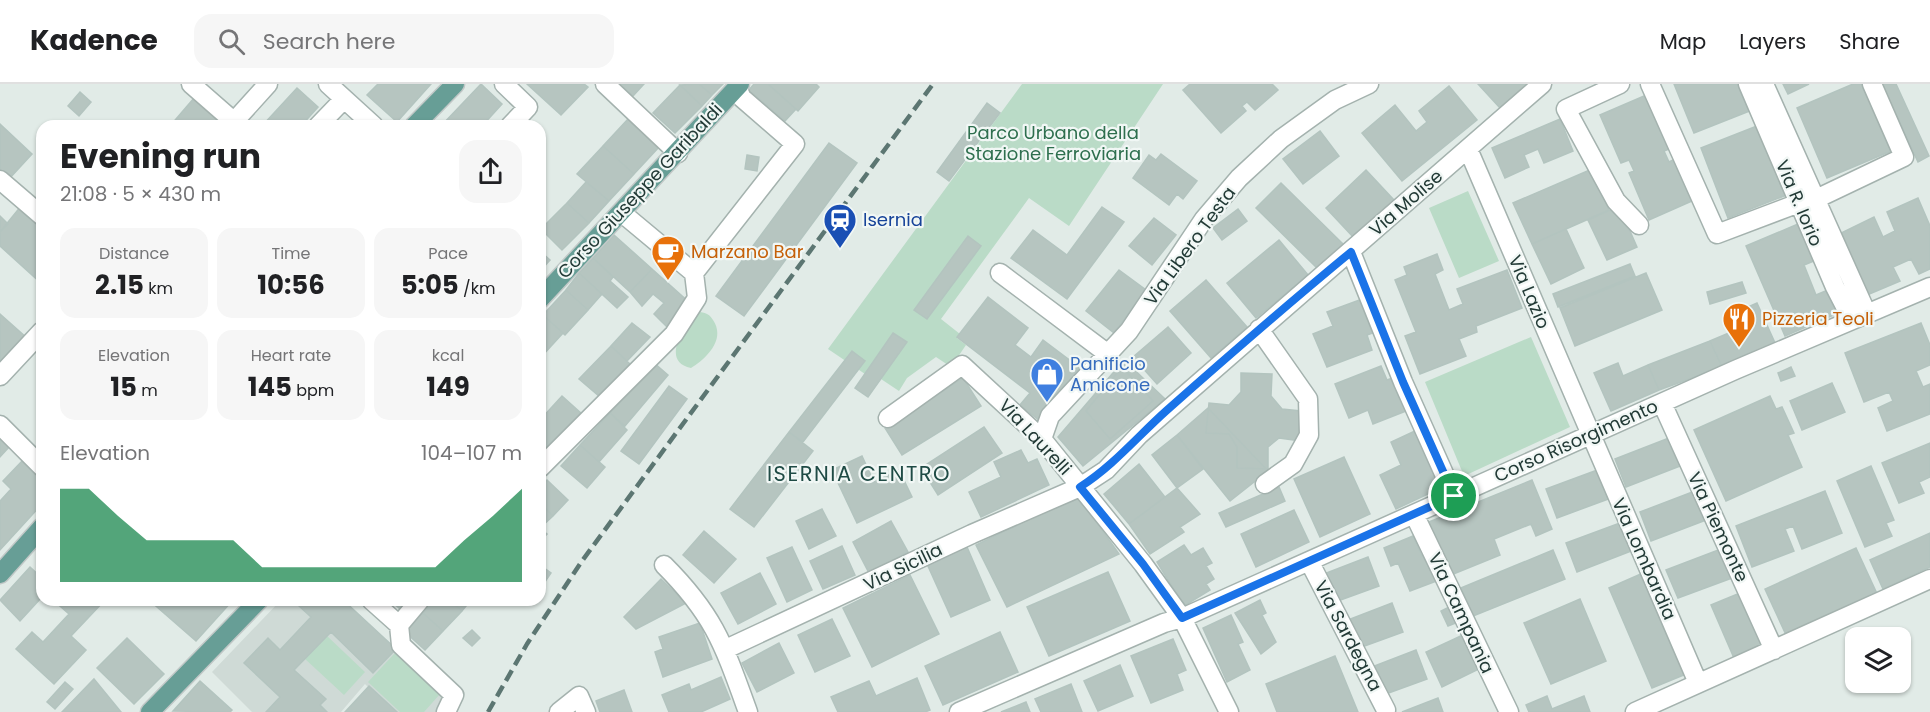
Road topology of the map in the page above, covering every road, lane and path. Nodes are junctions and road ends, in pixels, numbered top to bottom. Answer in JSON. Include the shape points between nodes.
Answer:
{"nodes":[{"id":1,"x":191,"y":84,"type":"edge"},
{"id":2,"x":268,"y":84,"type":"edge"},
{"id":3,"x":328,"y":84,"type":"edge"},
{"id":4,"x":455,"y":84,"type":"edge"},
{"id":5,"x":504,"y":84,"type":"edge"},
{"id":6,"x":605,"y":84,"type":"edge"},
{"id":7,"x":1369,"y":84,"type":"edge"},
{"id":8,"x":1542,"y":84,"type":"edge"},
{"id":9,"x":1620,"y":84,"type":"edge"},
{"id":10,"x":1650,"y":84,"type":"edge"},
{"id":11,"x":1748,"y":84,"type":"edge"},
{"id":12,"x":1764,"y":84,"type":"edge"},
{"id":13,"x":1872,"y":84,"type":"edge"},
{"id":14,"x":739,"y":86,"type":"edge"},
{"id":15,"x":344,"y":99,"type":"junction"},
{"id":16,"x":229,"y":120,"type":"edge"},
{"id":17,"x":238,"y":120,"type":"edge"},
{"id":18,"x":324,"y":120,"type":"edge"},
{"id":19,"x":367,"y":120,"type":"edge"},
{"id":20,"x":420,"y":120,"type":"edge"},
{"id":21,"x":516,"y":120,"type":"edge"},
{"id":22,"x":1468,"y":149,"type":"junction"},
{"id":23,"x":678,"y":153,"type":"junction"},
{"id":24,"x":0,"y":180,"type":"edge"},
{"id":25,"x":1807,"y":201,"type":"junction"},
{"id":26,"x":36,"y":211,"type":"edge"},
{"id":27,"x":622,"y":213,"type":"junction"},
{"id":28,"x":1639,"y":225,"type":"dead end"},
{"id":29,"x":1351,"y":252,"type":"junction"},
{"id":30,"x":694,"y":273,"type":"junction"},
{"id":31,"x":1000,"y":273,"type":"dead end"},
{"id":32,"x":1930,"y":287,"type":"edge"},
{"id":33,"x":546,"y":293,"type":"edge"},
{"id":34,"x":1860,"y":317,"type":"junction"},
{"id":35,"x":1259,"y":329,"type":"junction"},
{"id":36,"x":36,"y":337,"type":"edge"},
{"id":37,"x":1108,"y":354,"type":"junction"},
{"id":38,"x":0,"y":376,"type":"edge"},
{"id":39,"x":1662,"y":403,"type":"junction"},
{"id":40,"x":888,"y":418,"type":"dead end"},
{"id":41,"x":0,"y":425,"type":"edge"},
{"id":42,"x":1589,"y":435,"type":"junction"},
{"id":43,"x":1042,"y":440,"type":"junction"},
{"id":44,"x":36,"y":461,"type":"edge"},
{"id":45,"x":546,"y":462,"type":"edge"},
{"id":46,"x":1265,"y":484,"type":"dead end"},
{"id":47,"x":1080,"y":487,"type":"junction"},
{"id":48,"x":1454,"y":496,"type":"junction"},
{"id":49,"x":1414,"y":514,"type":"junction"},
{"id":50,"x":36,"y":534,"type":"edge"},
{"id":51,"x":1309,"y":561,"type":"junction"},
{"id":52,"x":664,"y":565,"type":"dead end"},
{"id":53,"x":0,"y":574,"type":"edge"},
{"id":54,"x":1930,"y":579,"type":"edge"},
{"id":55,"x":253,"y":606,"type":"edge"},
{"id":56,"x":378,"y":606,"type":"edge"},
{"id":57,"x":415,"y":606,"type":"edge"},
{"id":58,"x":1182,"y":618,"type":"junction"},
{"id":59,"x":399,"y":625,"type":"junction"},
{"id":60,"x":726,"y":649,"type":"junction"},
{"id":61,"x":1774,"y":650,"type":"junction"},
{"id":62,"x":1698,"y":683,"type":"junction"},
{"id":63,"x":1386,"y":710,"type":"dead end"},
{"id":64,"x":150,"y":712,"type":"edge"},
{"id":65,"x":446,"y":712,"type":"edge"},
{"id":66,"x":558,"y":712,"type":"edge"},
{"id":67,"x":586,"y":712,"type":"edge"},
{"id":68,"x":748,"y":712,"type":"edge"},
{"id":69,"x":959,"y":712,"type":"edge"},
{"id":70,"x":1229,"y":712,"type":"edge"},
{"id":71,"x":1509,"y":712,"type":"edge"},
{"id":72,"x":1635,"y":712,"type":"edge"}],
"edges":[{"from":1,"to":16,"type":"street"},
{"from":2,"to":17,"type":"street"},
{"from":3,"to":15,"type":"street"},
{"from":4,"to":20,"type":"main road"},
{"from":5,"to":21,"type":"street","via":[[528,107]]},
{"from":6,"to":23,"type":"street"},
{"from":7,"to":37,"type":"street","name":"Via Libero Testa","via":[[1335,100],[1281,139],[1239,178],[1204,219],[1129,331]]},
{"from":8,"to":22,"type":"street","name":"Via Molise"},
{"from":9,"to":28,"type":"street","via":[[1566,109],[1616,201]]},
{"from":10,"to":25,"type":"street","via":[[1713,236]]},
{"from":11,"to":25,"type":"street","name":"Via R. Iorio"},
{"from":12,"to":25,"type":"street","name":"Via R. Iorio"},
{"from":13,"to":25,"type":"street","via":[[1904,157]]},
{"from":14,"to":23,"type":"main road","name":"Corso Giuseppe Garibaldi"},
{"from":14,"to":30,"type":"street","via":[[742,98],[795,144]]},
{"from":15,"to":18,"type":"street"},
{"from":15,"to":19,"type":"street"},
{"from":22,"to":29,"type":"street","name":"Via Molise"},
{"from":22,"to":42,"type":"street","name":"Via Lazio"},
{"from":23,"to":27,"type":"main road","name":"Corso Giuseppe Garibaldi"},
{"from":24,"to":26,"type":"street"},
{"from":25,"to":34,"type":"street","name":"Via R. Iorio"},
{"from":27,"to":30,"type":"street"},
{"from":27,"to":33,"type":"main road","name":"Corso Giuseppe Garibaldi"},
{"from":29,"to":35,"type":"street","name":"Via Molise"},
{"from":29,"to":48,"type":"street"},
{"from":30,"to":45,"type":"street","via":[[697,298],[674,334]]},
{"from":31,"to":37,"type":"street"},
{"from":32,"to":34,"type":"street","name":"Corso Risorgimento"},
{"from":34,"to":39,"type":"street","name":"Corso Risorgimento"},
{"from":35,"to":46,"type":"street","via":[[1308,399],[1309,435],[1293,464]]},
{"from":35,"to":47,"type":"street","name":"Via Molise","via":[[1139,435],[1106,470]]},
{"from":36,"to":38,"type":"street"},
{"from":37,"to":43,"type":"street","name":"Via Libero Testa","via":[[1050,416]]},
{"from":39,"to":42,"type":"street","name":"Corso Risorgimento"},
{"from":39,"to":61,"type":"street","name":"Via Piemonte"},
{"from":40,"to":43,"type":"street","name":"Via Laurelli","via":[[962,365]]},
{"from":41,"to":44,"type":"street"},
{"from":42,"to":48,"type":"street","name":"Corso Risorgimento"},
{"from":42,"to":62,"type":"street","name":"Via Lombardia"},
{"from":43,"to":47,"type":"street","name":"Via Laurelli"},
{"from":47,"to":58,"type":"street","name":"Via Laurelli"},
{"from":47,"to":60,"type":"street","name":"Via Sicilia"},
{"from":48,"to":49,"type":"street","name":"Corso Risorgimento"},
{"from":49,"to":51,"type":"street","name":"Corso Risorgimento"},
{"from":49,"to":71,"type":"street","name":"Via Campania"},
{"from":50,"to":53,"type":"main road"},
{"from":51,"to":58,"type":"street","name":"Corso Risorgimento"},
{"from":51,"to":63,"type":"street","name":"Via Sardegna"},
{"from":52,"to":60,"type":"street","via":[[692,593]]},
{"from":54,"to":61,"type":"street"},
{"from":55,"to":64,"type":"main road"},
{"from":56,"to":59,"type":"street"},
{"from":57,"to":59,"type":"street"},
{"from":58,"to":69,"type":"street","name":"Corso Risorgimento"},
{"from":58,"to":70,"type":"street","name":"Via Laurelli"},
{"from":59,"to":65,"type":"street","via":[[401,645],[454,695]]},
{"from":60,"to":68,"type":"street"},
{"from":61,"to":62,"type":"street"},
{"from":62,"to":72,"type":"street"},
{"from":66,"to":67,"type":"street","via":[[579,696]]}]}
